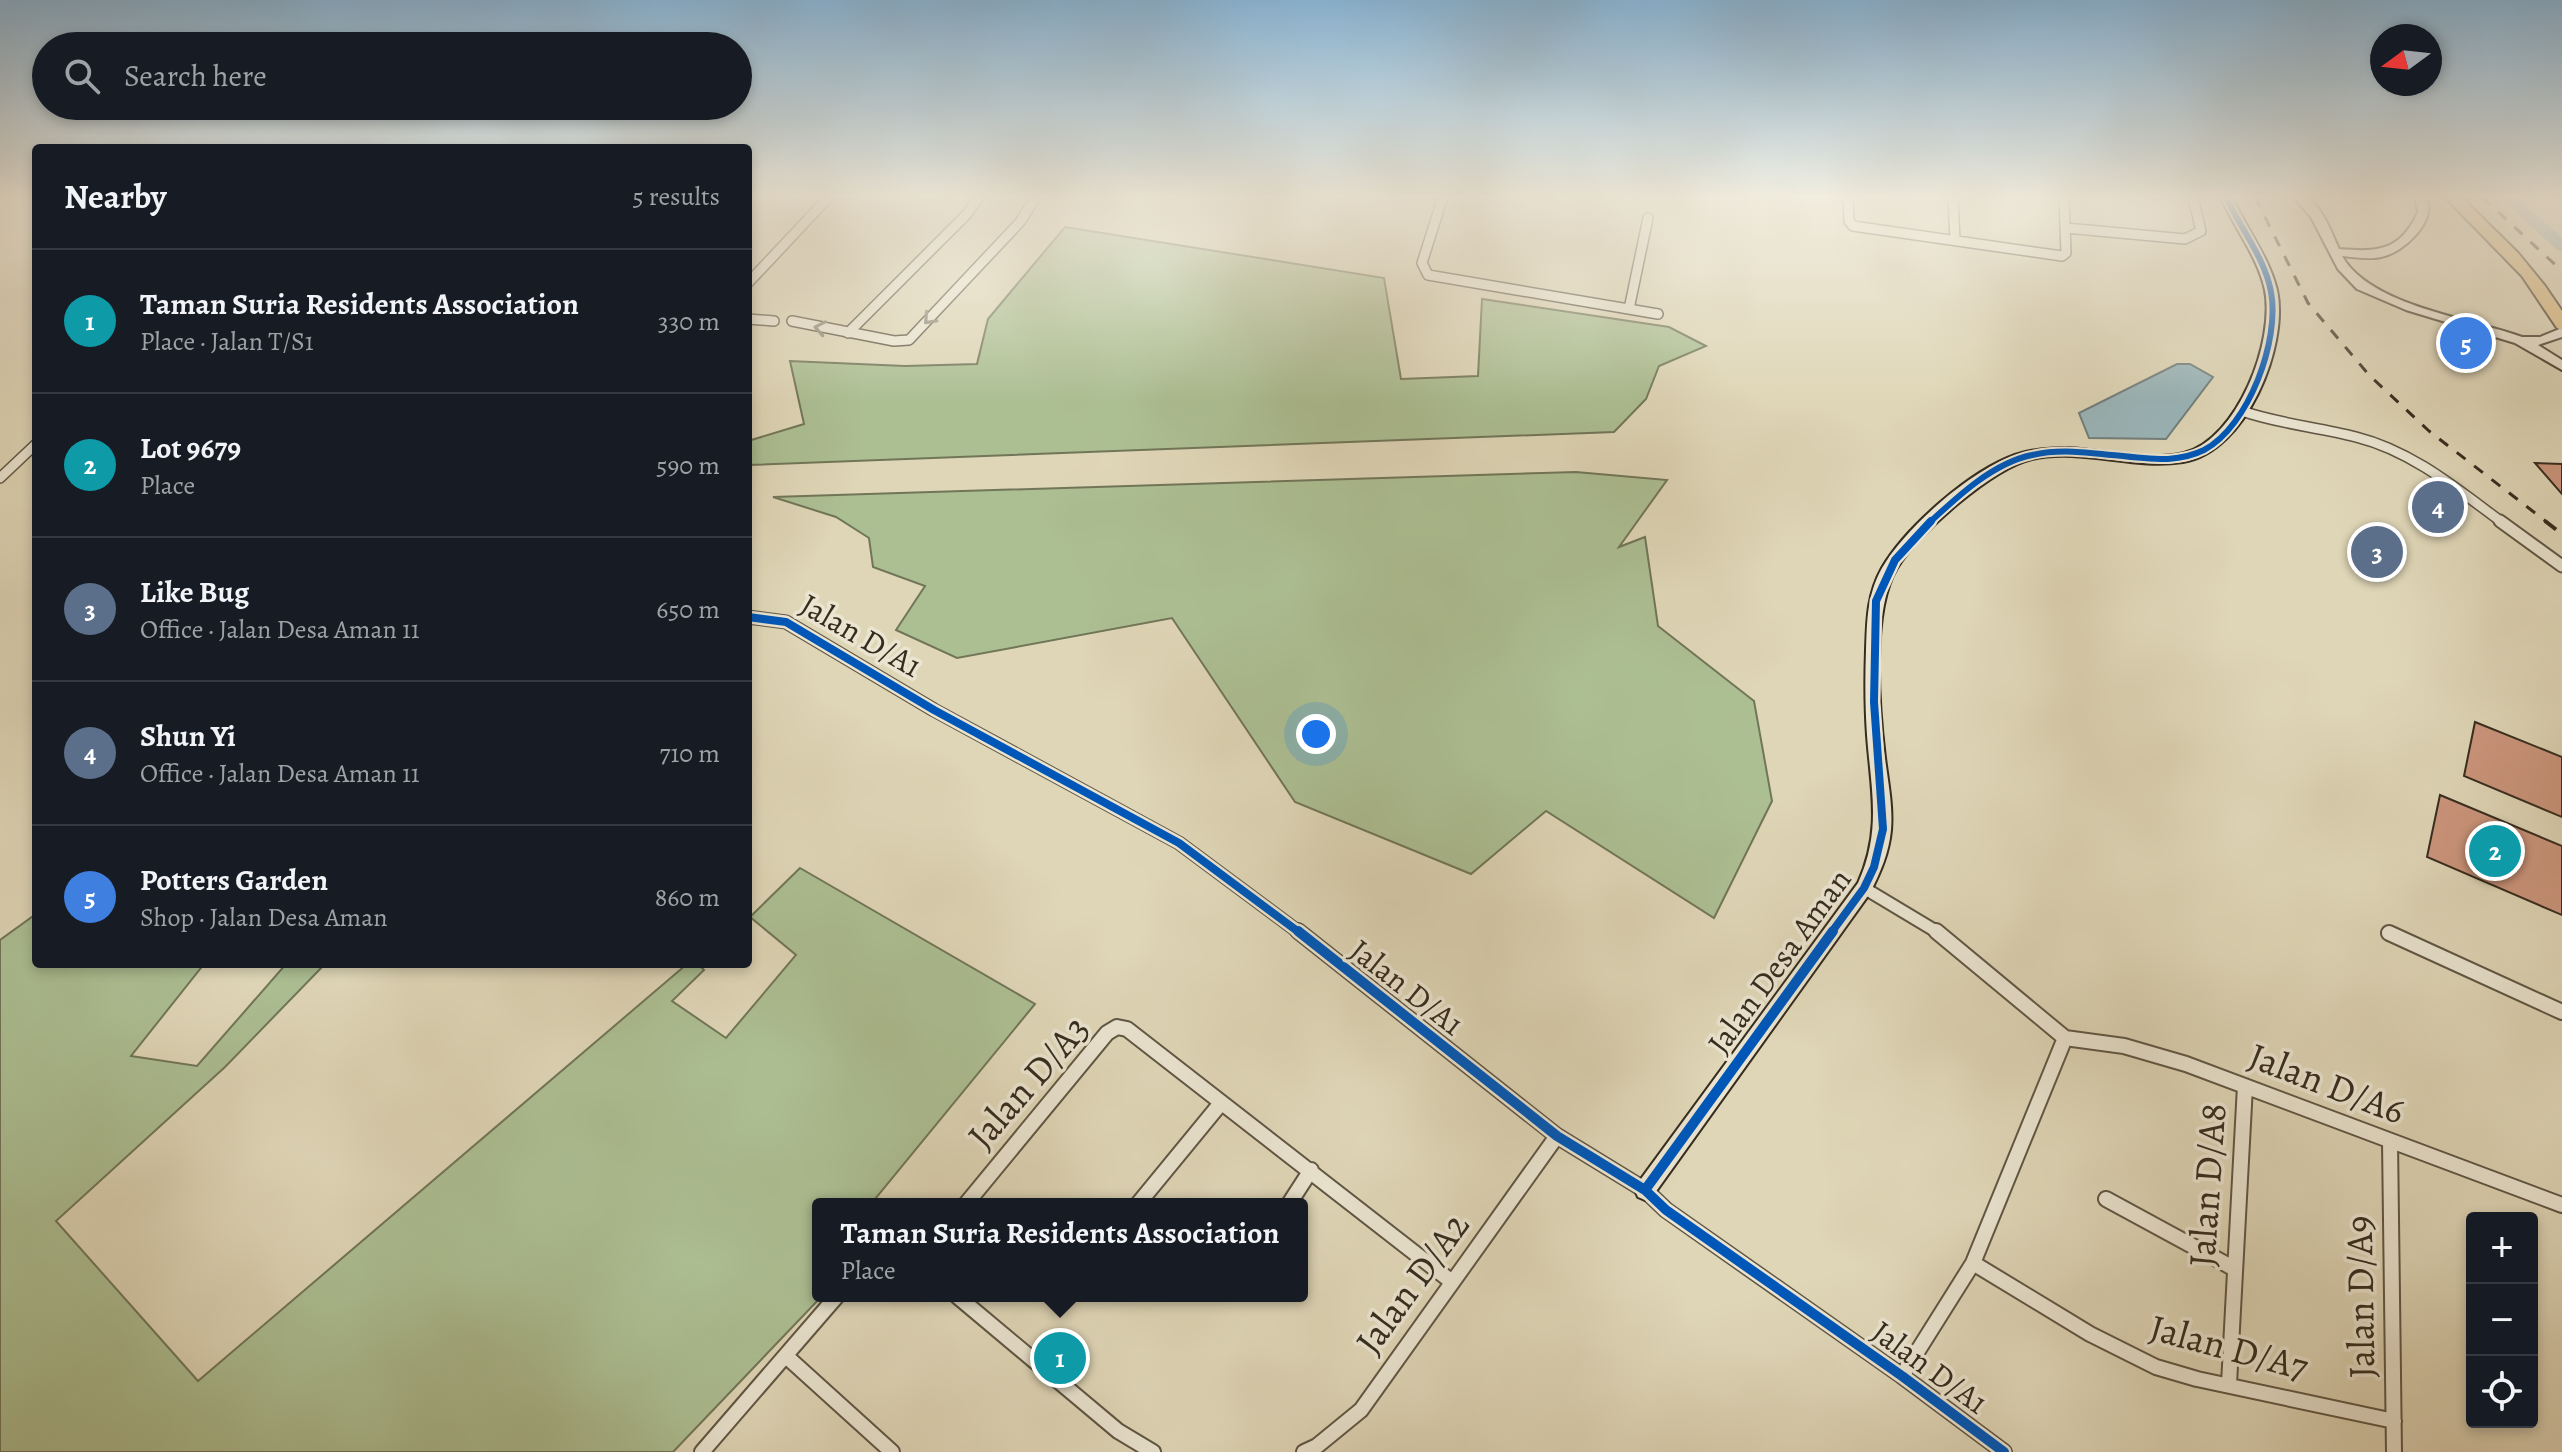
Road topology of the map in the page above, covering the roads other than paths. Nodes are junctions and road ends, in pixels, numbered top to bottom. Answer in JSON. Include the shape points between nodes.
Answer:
{"nodes":[{"id":1,"x":916,"y":265,"type":"edge"},
{"id":2,"x":980,"y":265,"type":"edge"},
{"id":3,"x":1422,"y":265,"type":"edge"},
{"id":4,"x":1638,"y":265,"type":"edge"},
{"id":5,"x":2261,"y":265,"type":"edge"},
{"id":6,"x":2341,"y":265,"type":"edge"},
{"id":7,"x":2518,"y":265,"type":"edge"},
{"id":8,"x":2533,"y":265,"type":"edge"},
{"id":9,"x":2562,"y":301,"type":"edge"},
{"id":10,"x":1629,"y":309,"type":"junction"},
{"id":11,"x":1658,"y":314,"type":"dead end"},
{"id":12,"x":752,"y":319,"type":"edge"},
{"id":13,"x":774,"y":321,"type":"dead end"},
{"id":14,"x":792,"y":321,"type":"dead end"},
{"id":15,"x":2562,"y":325,"type":"edge"},
{"id":16,"x":2562,"y":332,"type":"edge"},
{"id":17,"x":848,"y":333,"type":"junction"},
{"id":18,"x":2505,"y":337,"type":"junction"},
{"id":19,"x":2562,"y":366,"type":"edge"},
{"id":20,"x":2242,"y":411,"type":"junction"},
{"id":21,"x":32,"y":448,"type":"edge"},
{"id":22,"x":0,"y":478,"type":"edge"},
{"id":23,"x":2562,"y":566,"type":"edge"},
{"id":24,"x":752,"y":618,"type":"edge"},
{"id":25,"x":1864,"y":888,"type":"junction"},
{"id":26,"x":2389,"y":933,"type":"dead end"},
{"id":27,"x":2562,"y":1012,"type":"edge"},
{"id":28,"x":2065,"y":1038,"type":"junction"},
{"id":29,"x":2245,"y":1086,"type":"junction"},
{"id":30,"x":1221,"y":1103,"type":"junction"},
{"id":31,"x":1557,"y":1136,"type":"junction"},
{"id":32,"x":2390,"y":1141,"type":"junction"},
{"id":33,"x":1311,"y":1170,"type":"junction"},
{"id":34,"x":1645,"y":1190,"type":"junction"},
{"id":35,"x":971,"y":1198,"type":"edge"},
{"id":36,"x":1143,"y":1198,"type":"edge"},
{"id":37,"x":1293,"y":1198,"type":"edge"},
{"id":38,"x":2106,"y":1199,"type":"dead end"},
{"id":39,"x":2562,"y":1205,"type":"edge"},
{"id":40,"x":1973,"y":1263,"type":"junction"},
{"id":41,"x":2233,"y":1268,"type":"junction"},
{"id":42,"x":1452,"y":1282,"type":"junction"},
{"id":43,"x":832,"y":1302,"type":"edge"},
{"id":44,"x":964,"y":1302,"type":"edge"},
{"id":45,"x":786,"y":1356,"type":"junction"},
{"id":46,"x":1902,"y":1376,"type":"junction"},
{"id":47,"x":2229,"y":1384,"type":"junction"},
{"id":48,"x":2394,"y":1421,"type":"junction"},
{"id":49,"x":702,"y":1452,"type":"edge"},
{"id":50,"x":892,"y":1452,"type":"edge"},
{"id":51,"x":1153,"y":1452,"type":"edge"},
{"id":52,"x":1304,"y":1452,"type":"edge"},
{"id":53,"x":2004,"y":1452,"type":"edge"},
{"id":54,"x":2394,"y":1452,"type":"edge"}],
"edges":[{"from":1,"to":17,"type":"street"},
{"from":2,"to":17,"type":"street","one_way":true,"via":[[912,337],[899,341]]},
{"from":3,"to":10,"type":"street","via":[[1428,275]]},
{"from":4,"to":10,"type":"street"},
{"from":5,"to":20,"type":"street","name":"Jalan Desa Aman","via":[[2272,293],[2267,359]]},
{"from":6,"to":18,"type":"street","via":[[2370,291]]},
{"from":7,"to":15,"type":"highway"},
{"from":8,"to":9,"type":"highway"},
{"from":10,"to":11,"type":"street"},
{"from":12,"to":13,"type":"street"},
{"from":17,"to":14,"type":"street","one_way":true},
{"from":16,"to":18,"type":"street","via":[[2542,341]]},
{"from":18,"to":19,"type":"street","via":[[2544,352]]},
{"from":20,"to":23,"type":"street","via":[[2358,437],[2406,456]]},
{"from":20,"to":25,"type":"street","name":"Jalan Desa Aman","via":[[2210,445],[2185,457],[2022,457],[1959,499],[1905,547],[1877,593],[1874,610],[1874,730],[1885,829]]},
{"from":21,"to":22,"type":"street"},
{"from":24,"to":31,"type":"street","name":"Jalan D/A1","via":[[786,622],[934,710],[1179,843]]},
{"from":25,"to":28,"type":"street","via":[[1932,928]]},
{"from":25,"to":34,"type":"street","name":"Jalan Desa Aman"},
{"from":26,"to":27,"type":"street"},
{"from":28,"to":29,"type":"street","name":"Jalan D/A6","via":[[2124,1046]]},
{"from":28,"to":40,"type":"street"},
{"from":29,"to":32,"type":"street","name":"Jalan D/A6"},
{"from":29,"to":41,"type":"street","name":"Jalan D/A8"},
{"from":30,"to":33,"type":"street","name":"Jalan D/A3"},
{"from":30,"to":35,"type":"street","name":"Jalan D/A3","via":[[1127,1029],[1117,1027]]},
{"from":30,"to":36,"type":"street"},
{"from":31,"to":34,"type":"street","name":"Jalan D/A1"},
{"from":31,"to":42,"type":"street","name":"Jalan D/A2"},
{"from":32,"to":39,"type":"street","name":"Jalan D/A6"},
{"from":32,"to":48,"type":"street","name":"Jalan D/A9"},
{"from":33,"to":37,"type":"street"},
{"from":33,"to":42,"type":"street","name":"Jalan D/A3"},
{"from":34,"to":46,"type":"street","name":"Jalan D/A1"},
{"from":38,"to":41,"type":"street"},
{"from":40,"to":46,"type":"street"},
{"from":40,"to":47,"type":"street","name":"Jalan D/A7","via":[[2156,1367]]},
{"from":41,"to":47,"type":"street","name":"Jalan D/A8"},
{"from":42,"to":52,"type":"street","name":"Jalan D/A2","via":[[1361,1410]]},
{"from":43,"to":45,"type":"street"},
{"from":44,"to":51,"type":"street"},
{"from":45,"to":49,"type":"street"},
{"from":45,"to":50,"type":"street"},
{"from":46,"to":53,"type":"street","name":"Jalan D/A1"},
{"from":47,"to":48,"type":"street","name":"Jalan D/A7"},
{"from":48,"to":54,"type":"street","name":"Jalan D/A9"}]}
